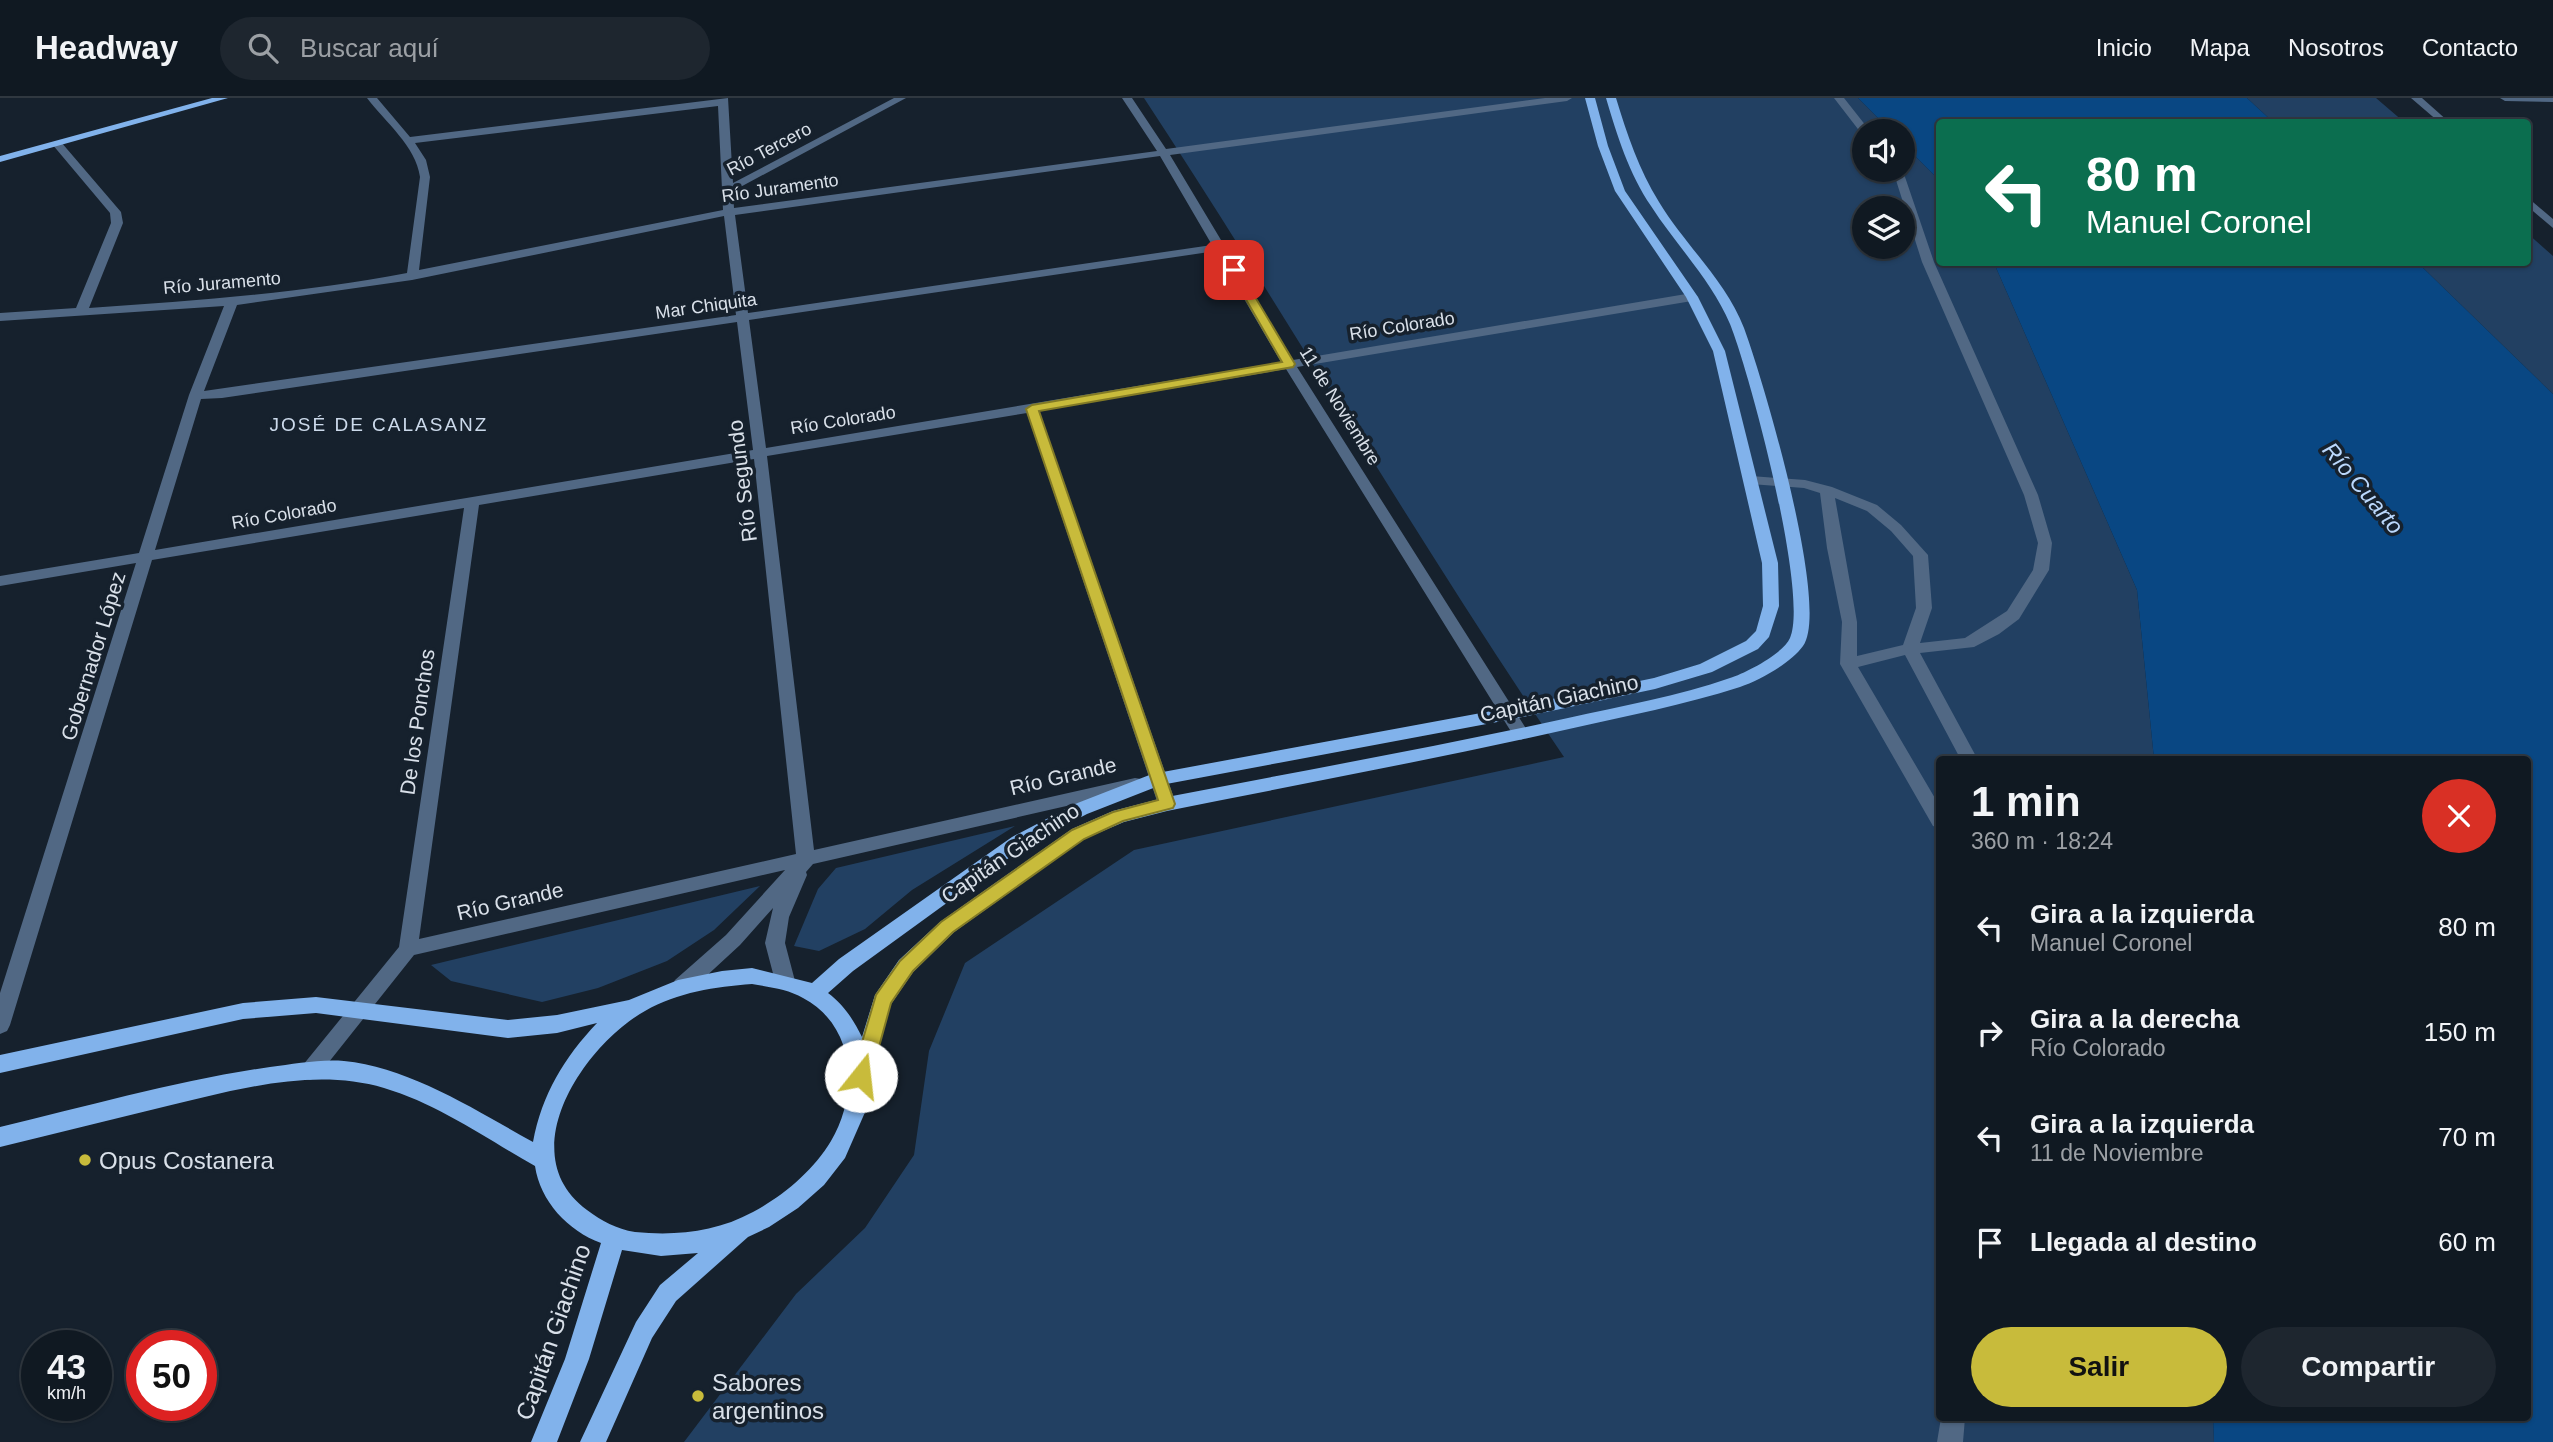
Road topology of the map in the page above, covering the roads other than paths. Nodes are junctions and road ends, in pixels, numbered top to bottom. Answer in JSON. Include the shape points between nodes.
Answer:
{"nodes":[{"id":1,"x":223,"y":98,"type":"edge"},
{"id":2,"x":372,"y":98,"type":"edge"},
{"id":3,"x":901,"y":98,"type":"edge"},
{"id":4,"x":1127,"y":98,"type":"edge"},
{"id":5,"x":1567,"y":98,"type":"edge"},
{"id":6,"x":1590,"y":98,"type":"edge"},
{"id":7,"x":1611,"y":98,"type":"edge"},
{"id":8,"x":1839,"y":98,"type":"edge"},
{"id":9,"x":2416,"y":98,"type":"edge"},
{"id":10,"x":2505,"y":98,"type":"edge"},
{"id":11,"x":2553,"y":99,"type":"edge"},
{"id":12,"x":723,"y":100,"type":"edge"},
{"id":13,"x":1856,"y":119,"type":"edge"},
{"id":14,"x":2440,"y":119,"type":"edge"},
{"id":15,"x":407,"y":141,"type":"junction"},
{"id":16,"x":57,"y":144,"type":"junction"},
{"id":17,"x":1163,"y":152,"type":"junction"},
{"id":18,"x":0,"y":159,"type":"edge"},
{"id":19,"x":1902,"y":182,"type":"edge"},
{"id":20,"x":728,"y":190,"type":"junction"},
{"id":21,"x":2531,"y":204,"type":"edge"},
{"id":22,"x":729,"y":212,"type":"junction"},
{"id":23,"x":2553,"y":225,"type":"edge"},
{"id":24,"x":1220,"y":247,"type":"junction"},
{"id":25,"x":412,"y":276,"type":"junction"},
{"id":26,"x":1692,"y":297,"type":"junction"},
{"id":27,"x":232,"y":302,"type":"junction"},
{"id":28,"x":81,"y":311,"type":"junction"},
{"id":29,"x":0,"y":317,"type":"edge"},
{"id":30,"x":741,"y":318,"type":"junction"},
{"id":31,"x":1289,"y":364,"type":"junction"},
{"id":32,"x":196,"y":395,"type":"junction"},
{"id":33,"x":1032,"y":409,"type":"junction"},
{"id":34,"x":760,"y":453,"type":"junction"},
{"id":35,"x":1751,"y":480,"type":"junction"},
{"id":36,"x":1779,"y":481,"type":"junction"},
{"id":37,"x":1827,"y":490,"type":"junction"},
{"id":38,"x":472,"y":502,"type":"junction"},
{"id":39,"x":145,"y":557,"type":"junction"},
{"id":40,"x":0,"y":581,"type":"edge"},
{"id":41,"x":1910,"y":649,"type":"junction"},
{"id":42,"x":1848,"y":664,"type":"junction"},
{"id":43,"x":1508,"y":713,"type":"junction"},
{"id":44,"x":1521,"y":734,"type":"junction"},
{"id":45,"x":1968,"y":756,"type":"edge"},
{"id":46,"x":1158,"y":779,"type":"junction"},
{"id":47,"x":1167,"y":804,"type":"junction"},
{"id":48,"x":1936,"y":816,"type":"edge"},
{"id":49,"x":806,"y":860,"type":"junction"},
{"id":50,"x":408,"y":949,"type":"junction"},
{"id":51,"x":785,"y":982,"type":"junction"},
{"id":52,"x":682,"y":986,"type":"junction"},
{"id":53,"x":814,"y":994,"type":"junction"},
{"id":54,"x":635,"y":1007,"type":"junction"},
{"id":55,"x":358,"y":1011,"type":"junction"},
{"id":56,"x":0,"y":1024,"type":"edge"},
{"id":57,"x":0,"y":1064,"type":"edge"},
{"id":58,"x":310,"y":1071,"type":"junction"},
{"id":59,"x":861,"y":1076,"type":"junction"},
{"id":60,"x":0,"y":1137,"type":"edge"},
{"id":61,"x":543,"y":1159,"type":"junction"},
{"id":62,"x":744,"y":1228,"type":"junction"},
{"id":63,"x":614,"y":1239,"type":"junction"},
{"id":64,"x":1953,"y":1421,"type":"edge"},
{"id":65,"x":544,"y":1442,"type":"edge"},
{"id":66,"x":593,"y":1442,"type":"edge"},
{"id":67,"x":1950,"y":1442,"type":"edge"}],
"edges":[{"from":1,"to":16,"type":"main road"},
{"from":2,"to":15,"type":"street"},
{"from":3,"to":20,"type":"street","name":"Río Tercero"},
{"from":4,"to":17,"type":"street","name":"11 de Noviembre"},
{"from":5,"to":17,"type":"street","name":"Río Juramento"},
{"from":6,"to":26,"type":"main road","via":[[1620,191]]},
{"from":7,"to":36,"type":"main road","name":"Capitán Giachino","via":[[1625,145],[1654,203],[1735,321]]},
{"from":8,"to":13,"type":"street"},
{"from":9,"to":14,"type":"street"},
{"from":10,"to":11,"type":"street"},
{"from":12,"to":15,"type":"street"},
{"from":12,"to":20,"type":"street","name":"Río Segundo"},
{"from":15,"to":25,"type":"street","via":[[424,168]]},
{"from":16,"to":18,"type":"main road"},
{"from":16,"to":28,"type":"street","via":[[115,212],[117,223]]},
{"from":17,"to":22,"type":"street","name":"Río Juramento"},
{"from":17,"to":24,"type":"street","name":"11 de Noviembre"},
{"from":19,"to":41,"type":"street","via":[[1928,262],[2031,495],[2045,543],[2041,570],[2013,615],[1968,643]]},
{"from":20,"to":22,"type":"street","name":"Río Segundo"},
{"from":21,"to":23,"type":"street"},
{"from":22,"to":25,"type":"street","name":"Río Juramento"},
{"from":22,"to":30,"type":"street","name":"Río Segundo"},
{"from":24,"to":30,"type":"street","name":"Mar Chiquita"},
{"from":24,"to":31,"type":"street","name":"11 de Noviembre"},
{"from":25,"to":27,"type":"street","name":"Río Juramento"},
{"from":26,"to":31,"type":"street","name":"Río Colorado"},
{"from":26,"to":35,"type":"main road","via":[[1719,351]]},
{"from":27,"to":28,"type":"street","name":"Río Juramento"},
{"from":27,"to":32,"type":"street","name":"Gobernador López"},
{"from":28,"to":29,"type":"street","name":"Río Juramento"},
{"from":30,"to":32,"type":"street","name":"Mar Chiquita"},
{"from":30,"to":34,"type":"street","name":"Río Segundo"},
{"from":31,"to":33,"type":"street","name":"Río Colorado"},
{"from":31,"to":43,"type":"street","name":"11 de Noviembre"},
{"from":32,"to":39,"type":"street","name":"Gobernador López"},
{"from":33,"to":34,"type":"street","name":"Río Colorado"},
{"from":33,"to":46,"type":"street"},
{"from":34,"to":38,"type":"street","name":"Río Colorado"},
{"from":34,"to":49,"type":"street","name":"Río Segundo"},
{"from":35,"to":36,"type":"street"},
{"from":35,"to":43,"type":"main road","name":"Río Grande","via":[[1770,563],[1771,606],[1763,633],[1752,645],[1706,668],[1655,683]]},
{"from":36,"to":37,"type":"street"},
{"from":36,"to":44,"type":"main road","name":"Capitán Giachino","via":[[1792,526],[1801,588],[1803,620],[1797,643],[1765,669],[1737,682]]},
{"from":37,"to":41,"type":"street","via":[[1872,508],[1920,555],[1924,608]]},
{"from":37,"to":42,"type":"street","via":[[1836,557],[1851,613]]},
{"from":38,"to":39,"type":"street","name":"Río Colorado"},
{"from":38,"to":50,"type":"street","name":"De los Ponchos"},
{"from":39,"to":40,"type":"street","name":"Río Colorado"},
{"from":39,"to":56,"type":"street","name":"Gobernador López"},
{"from":41,"to":42,"type":"street"},
{"from":41,"to":45,"type":"street"},
{"from":42,"to":48,"type":"street"},
{"from":43,"to":44,"type":"street","name":"11 de Noviembre"},
{"from":43,"to":46,"type":"main road","name":"Río Grande"},
{"from":44,"to":47,"type":"main road","name":"Capitán Giachino"},
{"from":46,"to":47,"type":"street"},
{"from":46,"to":49,"type":"street","name":"Río Grande"},
{"from":46,"to":53,"type":"main road","via":[[1080,809],[1018,842],[846,965]]},
{"from":47,"to":59,"type":"main road","name":"Capitán Giachino","via":[[1078,834],[947,927],[906,966],[882,1001]]},
{"from":49,"to":50,"type":"street","name":"Río Grande"},
{"from":49,"to":51,"type":"street","via":[[779,917],[775,943]]},
{"from":49,"to":52,"type":"street","via":[[733,940]]},
{"from":50,"to":55,"type":"street"},
{"from":51,"to":52,"type":"main road","via":[[752,976]]},
{"from":51,"to":53,"type":"main road"},
{"from":52,"to":54,"type":"main road"},
{"from":53,"to":59,"type":"main road","via":[[839,1015],[855,1044]]},
{"from":54,"to":55,"type":"main road","via":[[557,1024],[508,1028]]},
{"from":54,"to":61,"type":"main road","via":[[596,1037],[565,1074],[546,1116]]},
{"from":55,"to":57,"type":"main road","via":[[316,1005],[243,1011]]},
{"from":55,"to":58,"type":"street"},
{"from":58,"to":60,"type":"main road","via":[[230,1082]]},
{"from":58,"to":61,"type":"main road","via":[[344,1070],[389,1080],[455,1109]]},
{"from":59,"to":62,"type":"main road","via":[[855,1114],[836,1152],[807,1186]]},
{"from":61,"to":63,"type":"main road","via":[[554,1193],[579,1221]]},
{"from":62,"to":63,"type":"main road","via":[[700,1242],[655,1246]]},
{"from":62,"to":66,"type":"main road","via":[[668,1293],[644,1330]]},
{"from":63,"to":65,"type":"main road","name":"Capitán Giachino","via":[[577,1359]]},
{"from":64,"to":67,"type":"street"}]}
